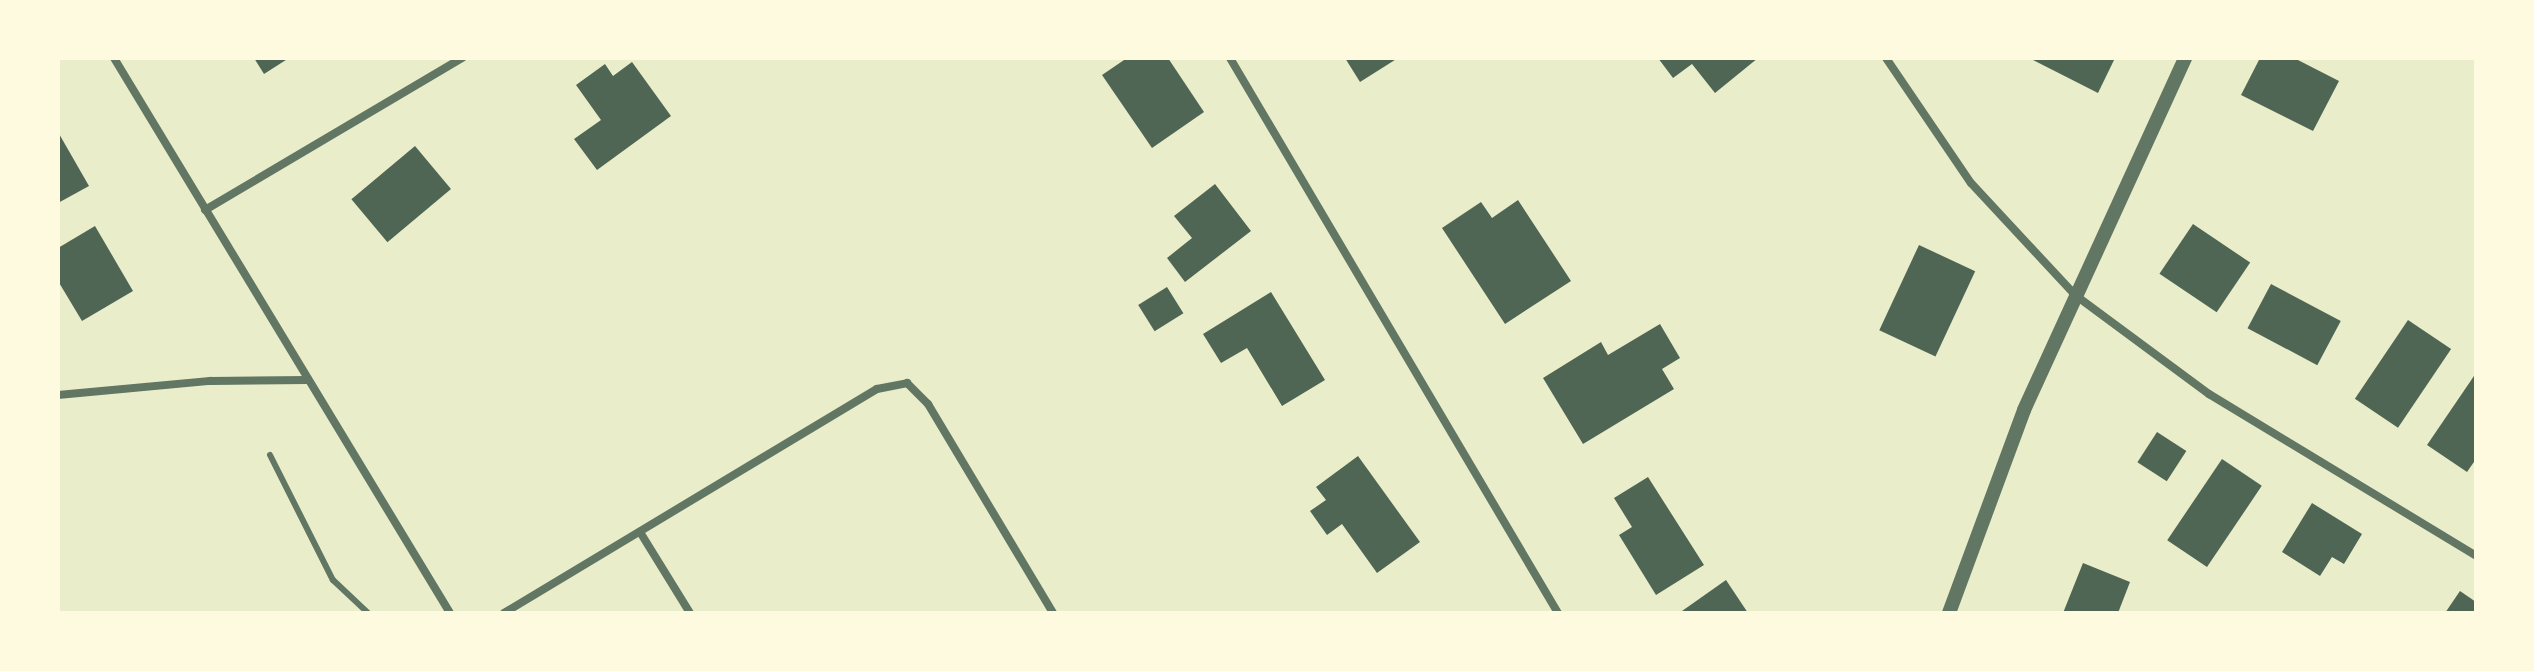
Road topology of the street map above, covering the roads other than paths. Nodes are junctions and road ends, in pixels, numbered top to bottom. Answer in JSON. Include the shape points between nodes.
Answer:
{"nodes":[{"id":1,"x":114,"y":58,"type":"edge"},
{"id":2,"x":462,"y":58,"type":"edge"},
{"id":3,"x":1230,"y":58,"type":"edge"},
{"id":4,"x":1886,"y":58,"type":"edge"},
{"id":5,"x":2185,"y":58,"type":"edge"},
{"id":6,"x":205,"y":210,"type":"junction"},
{"id":7,"x":2075,"y":295,"type":"junction"},
{"id":8,"x":308,"y":380,"type":"junction"},
{"id":9,"x":58,"y":395,"type":"edge"},
{"id":10,"x":270,"y":455,"type":"dead end"},
{"id":11,"x":640,"y":532,"type":"junction"},
{"id":12,"x":2476,"y":556,"type":"edge"},
{"id":13,"x":368,"y":613,"type":"edge"},
{"id":14,"x":450,"y":613,"type":"edge"},
{"id":15,"x":504,"y":613,"type":"edge"},
{"id":16,"x":690,"y":613,"type":"edge"},
{"id":17,"x":1053,"y":613,"type":"edge"},
{"id":18,"x":1558,"y":613,"type":"edge"},
{"id":19,"x":1949,"y":613,"type":"edge"}],
"edges":[{"from":1,"to":6,"type":"street"},
{"from":2,"to":6,"type":"street"},
{"from":3,"to":18,"type":"street"},
{"from":4,"to":7,"type":"street","via":[[1971,183]]},
{"from":5,"to":7,"type":"street"},
{"from":6,"to":8,"type":"street"},
{"from":7,"to":12,"type":"street","via":[[2209,394]]},
{"from":7,"to":19,"type":"street","via":[[2024,410]]},
{"from":8,"to":9,"type":"street","via":[[210,381]]},
{"from":8,"to":14,"type":"street"},
{"from":10,"to":13,"type":"lane","via":[[333,580]]},
{"from":11,"to":15,"type":"street"},
{"from":11,"to":16,"type":"street"},
{"from":11,"to":17,"type":"street","via":[[877,389],[907,383],[928,404]]}]}
